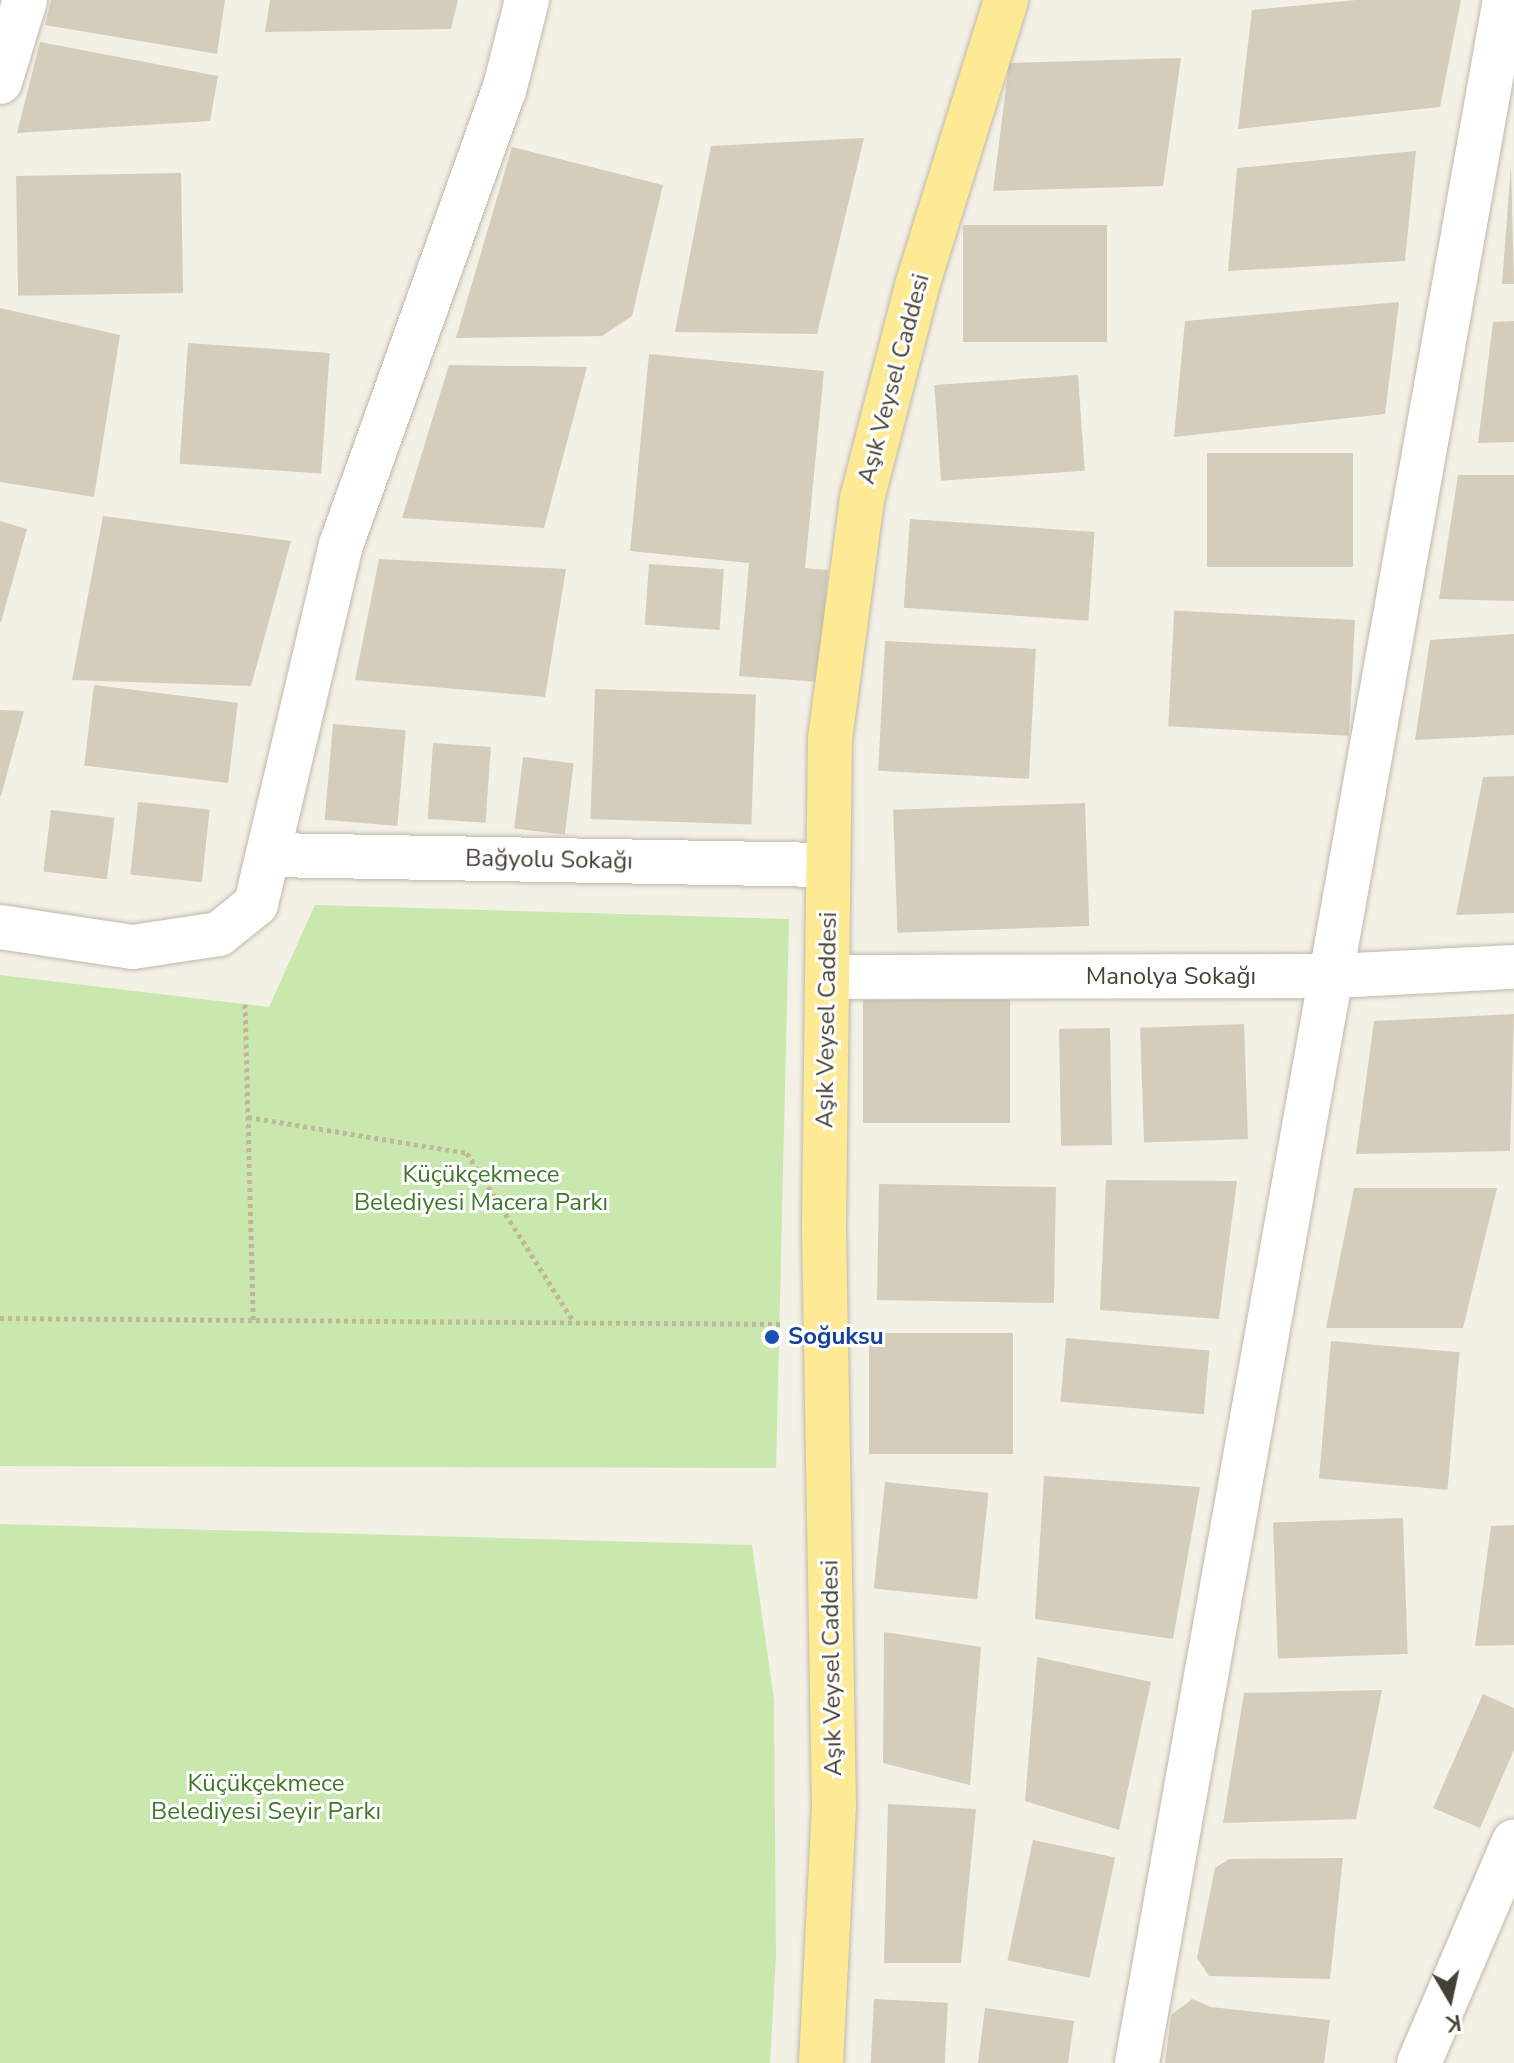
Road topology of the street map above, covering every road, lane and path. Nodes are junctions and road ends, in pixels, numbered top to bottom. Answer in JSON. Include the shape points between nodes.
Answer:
{"nodes":[{"id":1,"x":25,"y":0,"type":"edge"},
{"id":2,"x":527,"y":0,"type":"edge"},
{"id":3,"x":1006,"y":0,"type":"edge"},
{"id":4,"x":1505,"y":0,"type":"edge"},
{"id":5,"x":0,"y":82,"type":"edge"},
{"id":6,"x":270,"y":855,"type":"junction"},
{"id":7,"x":828,"y":865,"type":"junction"},
{"id":8,"x":0,"y":927,"type":"edge"},
{"id":9,"x":1514,"y":967,"type":"edge"},
{"id":10,"x":1334,"y":976,"type":"junction"},
{"id":11,"x":827,"y":977,"type":"junction"},
{"id":12,"x":245,"y":1004,"type":"dead end"},
{"id":13,"x":248,"y":1117,"type":"junction"},
{"id":14,"x":0,"y":1318,"type":"edge"},
{"id":15,"x":253,"y":1320,"type":"junction"},
{"id":16,"x":574,"y":1322,"type":"junction"},
{"id":17,"x":826,"y":1328,"type":"junction"},
{"id":18,"x":1514,"y":1841,"type":"edge"},
{"id":19,"x":821,"y":2063,"type":"edge"},
{"id":20,"x":1137,"y":2063,"type":"edge"},
{"id":21,"x":1419,"y":2063,"type":"edge"}],
"edges":[{"from":1,"to":5,"type":"street"},
{"from":2,"to":6,"type":"street","via":[[504,91],[341,545]]},
{"from":3,"to":7,"type":"main road","name":"Aşık Veysel Caddesi","via":[[917,286],[862,499],[830,739]]},
{"from":4,"to":10,"type":"street"},
{"from":6,"to":7,"type":"street","name":"Bağyolu Sokağı"},
{"from":6,"to":8,"type":"street","via":[[256,904],[219,934],[133,947]]},
{"from":7,"to":11,"type":"main road","name":"Aşık Veysel Caddesi"},
{"from":9,"to":10,"type":"street","name":"Manolya Sokağı"},
{"from":10,"to":11,"type":"street","name":"Manolya Sokağı"},
{"from":10,"to":20,"type":"street"},
{"from":11,"to":17,"type":"main road","name":"Aşık Veysel Caddesi"},
{"from":12,"to":13,"type":"path"},
{"from":13,"to":15,"type":"path"},
{"from":13,"to":16,"type":"path","via":[[467,1153]]},
{"from":14,"to":15,"type":"path"},
{"from":15,"to":16,"type":"path"},
{"from":16,"to":17,"type":"path"},
{"from":17,"to":19,"type":"main road","name":"Aşık Veysel Caddesi","via":[[834,1806]]},
{"from":18,"to":21,"type":"street"}]}
